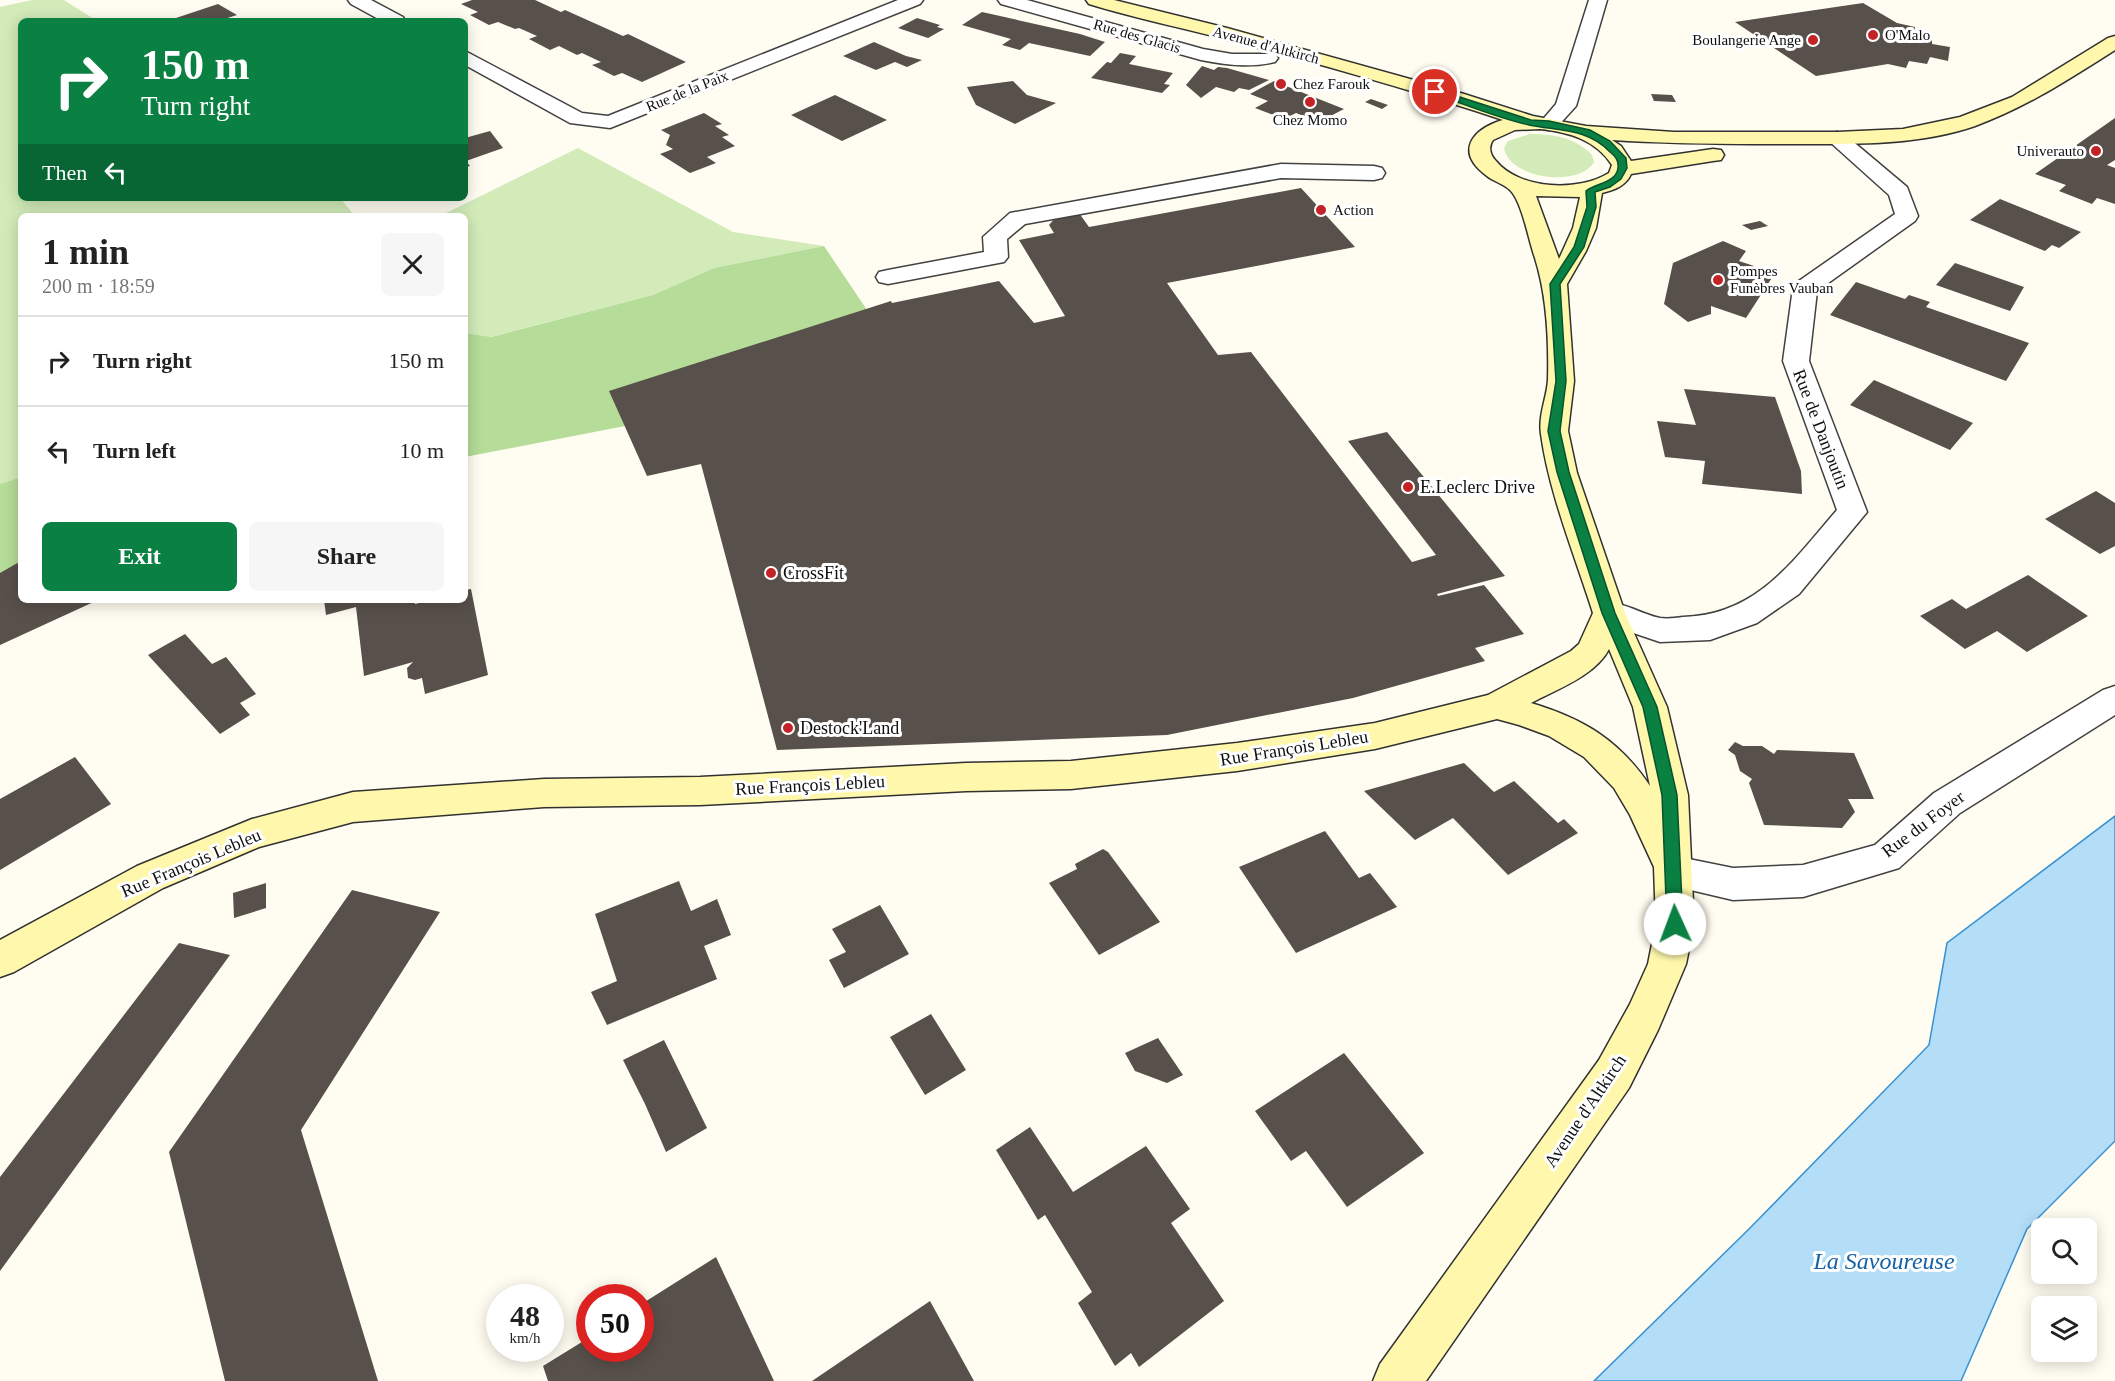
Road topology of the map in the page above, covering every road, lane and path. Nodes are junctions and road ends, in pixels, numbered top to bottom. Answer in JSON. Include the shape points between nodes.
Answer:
{"nodes":[{"id":1,"x":357,"y":0,"type":"edge"},
{"id":2,"x":914,"y":0,"type":"edge"},
{"id":3,"x":1007,"y":0,"type":"edge"},
{"id":4,"x":1095,"y":0,"type":"edge"},
{"id":5,"x":1598,"y":0,"type":"edge"},
{"id":6,"x":1137,"y":13,"type":"junction"},
{"id":7,"x":390,"y":18,"type":"edge"},
{"id":8,"x":2115,"y":42,"type":"edge"},
{"id":9,"x":1268,"y":58,"type":"junction"},
{"id":10,"x":468,"y":59,"type":"edge"},
{"id":11,"x":1443,"y":115,"type":"dead end"},
{"id":12,"x":1540,"y":123,"type":"junction"},
{"id":13,"x":1587,"y":132,"type":"junction"},
{"id":14,"x":1837,"y":138,"type":"junction"},
{"id":15,"x":1622,"y":169,"type":"junction"},
{"id":16,"x":1374,"y":173,"type":"dead end"},
{"id":17,"x":1518,"y":184,"type":"junction"},
{"id":18,"x":1591,"y":191,"type":"junction"},
{"id":19,"x":888,"y":277,"type":"dead end"},
{"id":20,"x":1555,"y":284,"type":"junction"},
{"id":21,"x":1609,"y":613,"type":"junction"},
{"id":22,"x":2115,"y":699,"type":"edge"},
{"id":23,"x":1497,"y":706,"type":"junction"},
{"id":24,"x":1674,"y":872,"type":"junction"},
{"id":25,"x":0,"y":960,"type":"edge"},
{"id":26,"x":1397,"y":1381,"type":"edge"}],
"edges":[{"from":1,"to":7,"type":"street"},
{"from":2,"to":10,"type":"street","name":"Rue de la Paix","via":[[610,122],[577,118]]},
{"from":3,"to":9,"type":"street","name":"Rue des Glacis","via":[[1201,54],[1232,60]]},
{"from":4,"to":6,"type":"street","name":"Avenue d'Altkirch"},
{"from":5,"to":12,"type":"street","via":[[1566,106]]},
{"from":6,"to":9,"type":"street","name":"Avenue d'Altkirch"},
{"from":6,"to":12,"type":"street","name":"Avenue d'Altkirch","via":[[1220,32]]},
{"from":8,"to":14,"type":"street","via":[[2019,101],[1966,122],[1904,135]]},
{"from":9,"to":11,"type":"street","name":"Avenue d'Altkirch"},
{"from":12,"to":13,"type":"street"},
{"from":12,"to":17,"type":"street","via":[[1476,133],[1482,162]]},
{"from":13,"to":14,"type":"street","via":[[1674,138]]},
{"from":13,"to":15,"type":"street","via":[[1607,143],[1621,158]]},
{"from":14,"to":15,"type":"street"},
{"from":14,"to":21,"type":"street","name":"Rue de Danjoutin","via":[[1899,192],[1907,216],[1805,288],[1796,361],[1852,512],[1788,586],[1746,615],[1710,628],[1660,630]]},
{"from":15,"to":18,"type":"street","via":[[1607,186]]},
{"from":16,"to":19,"type":"street","via":[[1281,171],[1018,218],[995,237],[996,257]]},
{"from":17,"to":18,"type":"street","via":[[1548,192]]},
{"from":17,"to":20,"type":"street","name":"Avenue d'Altkirch","via":[[1528,202]]},
{"from":18,"to":20,"type":"street","via":[[1592,207],[1579,247]]},
{"from":20,"to":21,"type":"street","name":"Avenue d'Altkirch","via":[[1561,381],[1554,431],[1563,472]]},
{"from":21,"to":23,"type":"street","name":"Rue François Lebleu","via":[[1592,651],[1582,660]]},
{"from":21,"to":24,"type":"street","name":"Avenue d'Altkirch","via":[[1650,707],[1670,795]]},
{"from":22,"to":24,"type":"street","name":"Rue du Foyer","via":[[1947,803],[1886,857],[1803,881],[1733,884]]},
{"from":23,"to":24,"type":"street","via":[[1537,715],[1583,736],[1616,764],[1640,798]]},
{"from":23,"to":25,"type":"street","name":"Rue François Lebleu","via":[[1375,736],[1238,757],[1071,775],[700,791],[544,793],[353,807],[252,834],[160,873]]},
{"from":24,"to":26,"type":"street","name":"Avenue d'Altkirch","via":[[1675,924],[1667,964],[1614,1074]]}]}
